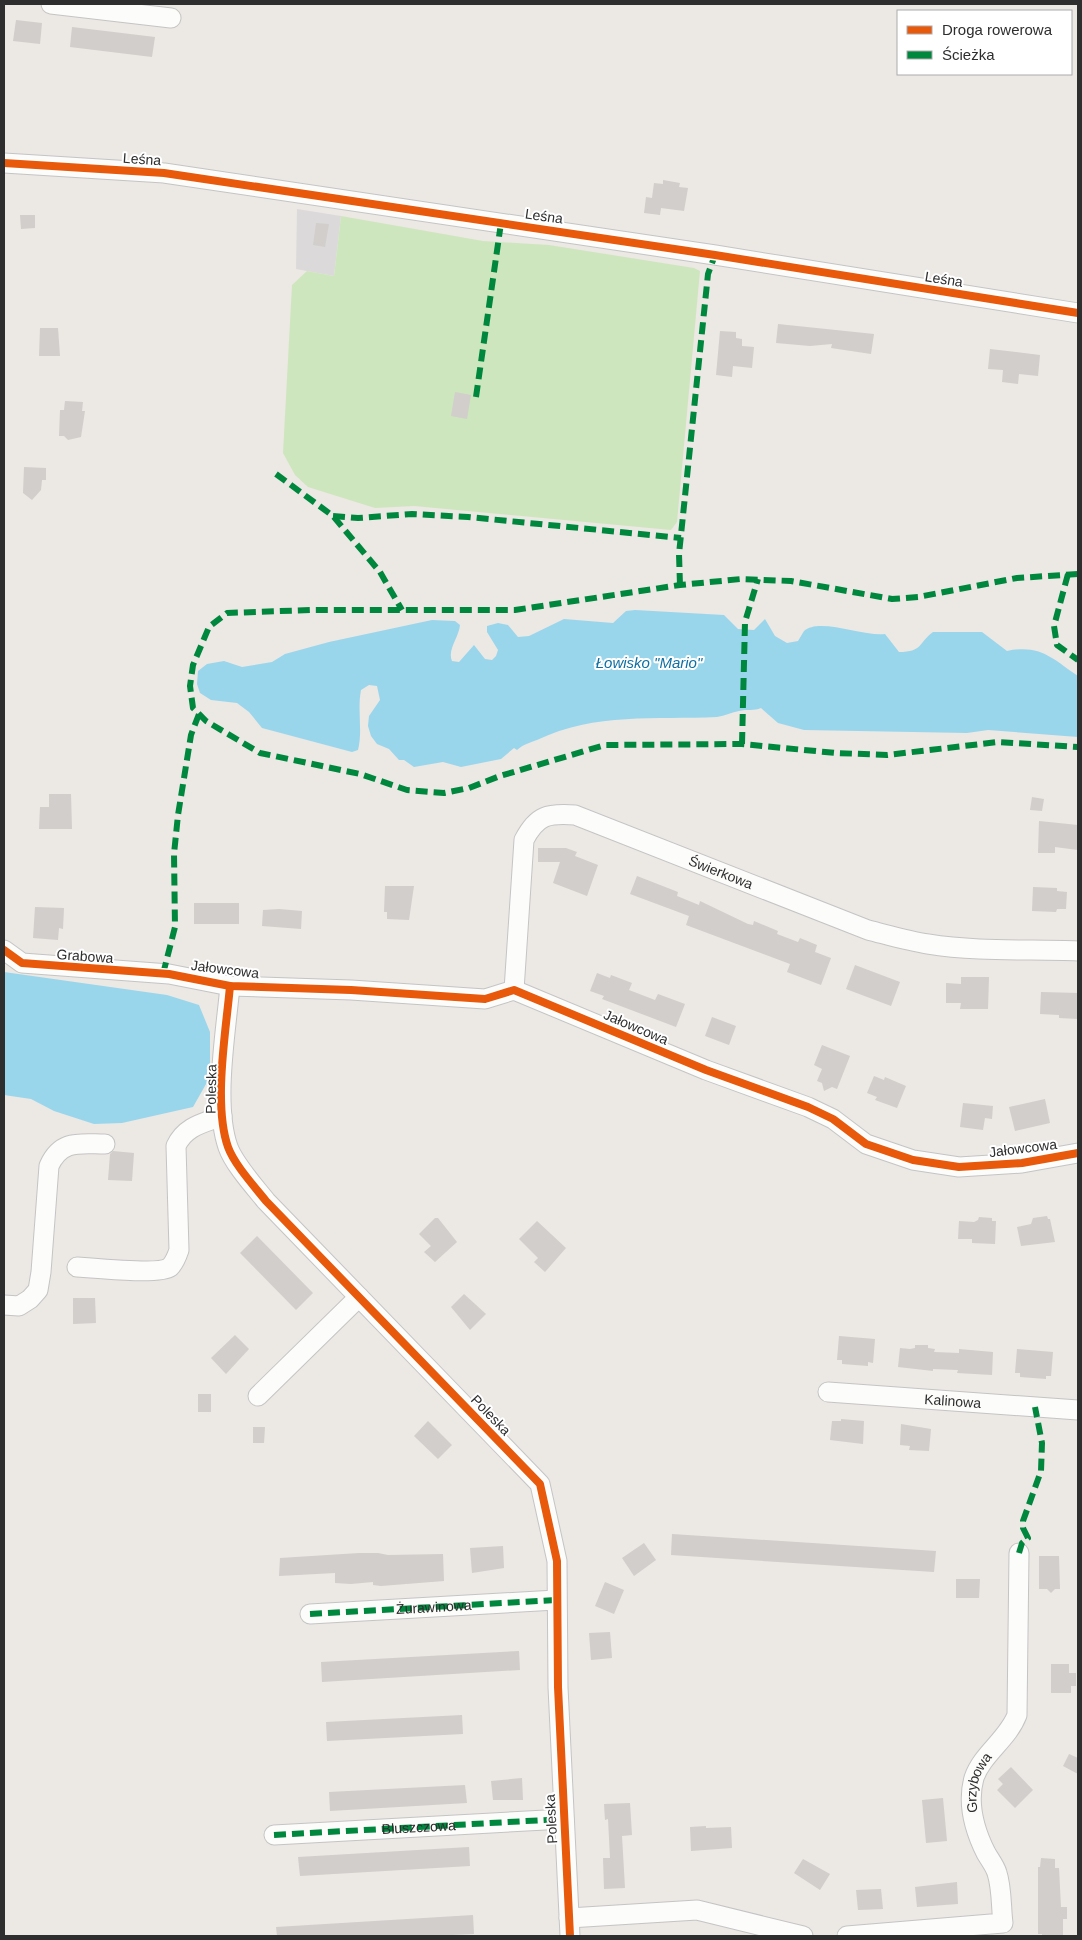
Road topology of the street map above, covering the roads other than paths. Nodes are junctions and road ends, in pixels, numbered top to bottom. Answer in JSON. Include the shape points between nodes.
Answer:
{"nodes":[{"id":1,"x":51,"y":4,"type":"edge"},
{"id":2,"x":171,"y":18,"type":"dead end"},
{"id":3,"x":4,"y":163,"type":"edge"},
{"id":4,"x":1078,"y":313,"type":"edge"},
{"id":5,"x":4,"y":950,"type":"edge"},
{"id":6,"x":1078,"y":951,"type":"edge"},
{"id":7,"x":169,"y":974,"type":"joint"},
{"id":8,"x":230,"y":986,"type":"junction"},
{"id":9,"x":514,"y":990,"type":"junction"},
{"id":10,"x":222,"y":1116,"type":"junction"},
{"id":11,"x":105,"y":1144,"type":"dead end"},
{"id":12,"x":1078,"y":1153,"type":"edge"},
{"id":13,"x":77,"y":1267,"type":"dead end"},
{"id":14,"x":359,"y":1297,"type":"junction"},
{"id":15,"x":4,"y":1305,"type":"edge"},
{"id":16,"x":828,"y":1392,"type":"dead end"},
{"id":17,"x":258,"y":1396,"type":"dead end"},
{"id":18,"x":1078,"y":1410,"type":"edge"},
{"id":19,"x":1019,"y":1553,"type":"dead end"},
{"id":20,"x":556,"y":1600,"type":"junction"},
{"id":21,"x":310,"y":1614,"type":"dead end"},
{"id":22,"x":564,"y":1819,"type":"junction"},
{"id":23,"x":274,"y":1835,"type":"dead end"},
{"id":24,"x":570,"y":1927,"type":"edge"},
{"id":25,"x":803,"y":1936,"type":"edge"},
{"id":26,"x":847,"y":1936,"type":"edge"}],
"edges":[{"from":1,"to":2,"type":"street"},
{"from":3,"to":4,"type":"street","name":"Leśna","via":[[164,172],[715,254]]},
{"from":5,"to":7,"type":"street","name":"Grabowa","via":[[22,963]]},
{"from":6,"to":9,"type":"street","name":"Świerkowa","via":[[930,945],[902,939],[868,930],[575,815],[558,814],[545,816],[532,825],[524,840]]},
{"from":7,"to":8,"type":"street","name":"Jałowcowa"},
{"from":8,"to":9,"type":"street","name":"Jałowcowa","via":[[485,999]]},
{"from":8,"to":10,"type":"street","name":"Poleska"},
{"from":9,"to":12,"type":"street","name":"Jałowcowa","via":[[706,1070],[808,1107],[833,1119],[866,1144],[913,1160],[959,1167],[1022,1163]]},
{"from":10,"to":13,"type":"street","via":[[188,1129],[176,1146],[179,1250],[170,1267],[147,1271]]},
{"from":10,"to":14,"type":"street","name":"Poleska","via":[[228,1148],[254,1186]]},
{"from":11,"to":15,"type":"street","via":[[74,1144],[54,1155],[49,1166],[38,1290],[19,1306]]},
{"from":14,"to":17,"type":"street"},
{"from":14,"to":20,"type":"street","name":"Poleska","via":[[540,1484],[556,1545]]},
{"from":16,"to":18,"type":"street","name":"Kalinowa"},
{"from":19,"to":26,"type":"street","name":"Grzybowa","via":[[1017,1715],[1013,1725],[983,1763],[971,1794],[973,1815],[997,1874],[1003,1923]]},
{"from":20,"to":21,"type":"street","name":"Żurawinowa"},
{"from":20,"to":22,"type":"street","name":"Poleska"},
{"from":22,"to":23,"type":"street","name":"Bluszczowa"},
{"from":22,"to":24,"type":"street","name":"Poleska"},
{"from":24,"to":25,"type":"street","via":[[697,1910]]}]}
